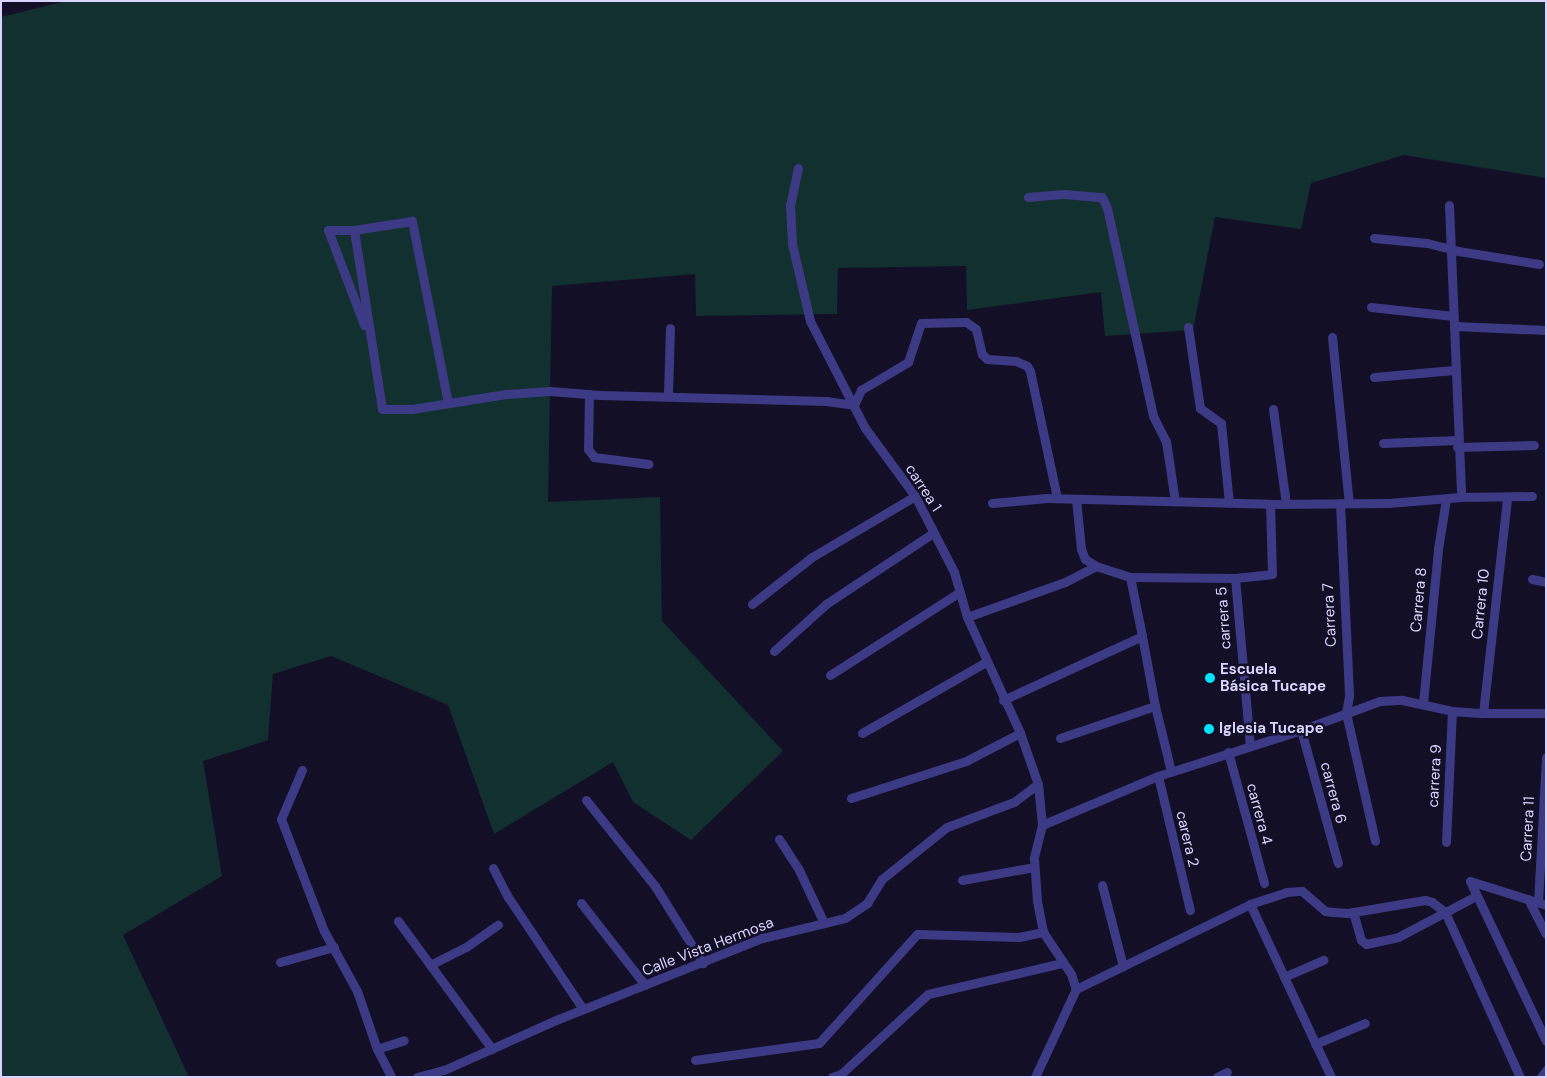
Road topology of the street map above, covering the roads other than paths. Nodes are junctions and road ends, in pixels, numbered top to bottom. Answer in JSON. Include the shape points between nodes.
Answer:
{"nodes":[{"id":1,"x":798,"y":168,"type":"dead end"},
{"id":2,"x":1028,"y":198,"type":"dead end"},
{"id":3,"x":1449,"y":205,"type":"dead end"},
{"id":4,"x":354,"y":230,"type":"junction"},
{"id":5,"x":1374,"y":238,"type":"dead end"},
{"id":6,"x":1449,"y":249,"type":"junction"},
{"id":7,"x":1539,"y":264,"type":"dead end"},
{"id":8,"x":1371,"y":307,"type":"dead end"},
{"id":9,"x":1454,"y":316,"type":"junction"},
{"id":10,"x":1188,"y":326,"type":"dead end"},
{"id":11,"x":1454,"y":326,"type":"junction"},
{"id":12,"x":670,"y":328,"type":"dead end"},
{"id":13,"x":1546,"y":330,"type":"edge"},
{"id":14,"x":1332,"y":337,"type":"dead end"},
{"id":15,"x":371,"y":342,"type":"junction"},
{"id":16,"x":1454,"y":370,"type":"junction"},
{"id":17,"x":1374,"y":377,"type":"dead end"},
{"id":18,"x":589,"y":394,"type":"junction"},
{"id":19,"x":668,"y":395,"type":"junction"},
{"id":20,"x":448,"y":403,"type":"junction"},
{"id":21,"x":854,"y":406,"type":"junction"},
{"id":22,"x":1273,"y":408,"type":"dead end"},
{"id":23,"x":1383,"y":442,"type":"dead end"},
{"id":24,"x":1457,"y":443,"type":"junction"},
{"id":25,"x":1534,"y":445,"type":"dead end"},
{"id":26,"x":649,"y":464,"type":"dead end"},
{"id":27,"x":915,"y":496,"type":"junction"},
{"id":28,"x":1532,"y":496,"type":"dead end"},
{"id":29,"x":1461,"y":497,"type":"junction"},
{"id":30,"x":1056,"y":498,"type":"junction"},
{"id":31,"x":1507,"y":498,"type":"junction"},
{"id":32,"x":1076,"y":499,"type":"junction"},
{"id":33,"x":1446,"y":499,"type":"junction"},
{"id":34,"x":1175,"y":501,"type":"junction"},
{"id":35,"x":992,"y":503,"type":"dead end"},
{"id":36,"x":1229,"y":503,"type":"junction"},
{"id":37,"x":1344,"y":503,"type":"junction"},
{"id":38,"x":1270,"y":504,"type":"junction"},
{"id":39,"x":1286,"y":504,"type":"junction"},
{"id":40,"x":933,"y":532,"type":"junction"},
{"id":41,"x":1096,"y":566,"type":"junction"},
{"id":42,"x":1130,"y":577,"type":"junction"},
{"id":43,"x":1235,"y":578,"type":"junction"},
{"id":44,"x":1532,"y":579,"type":"dead end"},
{"id":45,"x":1546,"y":582,"type":"edge"},
{"id":46,"x":960,"y":592,"type":"junction"},
{"id":47,"x":752,"y":604,"type":"dead end"},
{"id":48,"x":967,"y":617,"type":"junction"},
{"id":49,"x":1142,"y":636,"type":"junction"},
{"id":50,"x":774,"y":651,"type":"dead end"},
{"id":51,"x":986,"y":662,"type":"junction"},
{"id":52,"x":830,"y":675,"type":"dead end"},
{"id":53,"x":1003,"y":700,"type":"junction"},
{"id":54,"x":1423,"y":704,"type":"junction"},
{"id":55,"x":1155,"y":706,"type":"junction"},
{"id":56,"x":1452,"y":710,"type":"junction"},
{"id":57,"x":1346,"y":713,"type":"junction"},
{"id":58,"x":1483,"y":713,"type":"junction"},
{"id":59,"x":1546,"y":713,"type":"edge"},
{"id":60,"x":1301,"y":730,"type":"junction"},
{"id":61,"x":862,"y":733,"type":"dead end"},
{"id":62,"x":1020,"y":733,"type":"junction"},
{"id":63,"x":1060,"y":738,"type":"dead end"},
{"id":64,"x":1250,"y":746,"type":"junction"},
{"id":65,"x":1228,"y":752,"type":"junction"},
{"id":66,"x":1546,"y":757,"type":"edge"},
{"id":67,"x":302,"y":770,"type":"dead end"},
{"id":68,"x":1171,"y":771,"type":"junction"},
{"id":69,"x":1158,"y":776,"type":"junction"},
{"id":70,"x":1038,"y":784,"type":"junction"},
{"id":71,"x":852,"y":798,"type":"dead end"},
{"id":72,"x":586,"y":800,"type":"dead end"},
{"id":73,"x":1042,"y":826,"type":"junction"},
{"id":74,"x":778,"y":839,"type":"dead end"},
{"id":75,"x":1375,"y":841,"type":"dead end"},
{"id":76,"x":1446,"y":842,"type":"dead end"},
{"id":77,"x":1338,"y":862,"type":"dead end"},
{"id":78,"x":1034,"y":867,"type":"junction"},
{"id":79,"x":492,"y":868,"type":"dead end"},
{"id":80,"x":962,"y":880,"type":"dead end"},
{"id":81,"x":1264,"y":883,"type":"dead end"},
{"id":82,"x":1102,"y":885,"type":"dead end"},
{"id":83,"x":1476,"y":896,"type":"junction"},
{"id":84,"x":1528,"y":899,"type":"junction"},
{"id":85,"x":581,"y":903,"type":"dead end"},
{"id":86,"x":1250,"y":904,"type":"junction"},
{"id":87,"x":1542,"y":904,"type":"edge"},
{"id":88,"x":1190,"y":910,"type":"dead end"},
{"id":89,"x":1354,"y":912,"type":"junction"},
{"id":90,"x":1445,"y":912,"type":"junction"},
{"id":91,"x":398,"y":921,"type":"dead end"},
{"id":92,"x":824,"y":923,"type":"junction"},
{"id":93,"x":498,"y":925,"type":"dead end"},
{"id":94,"x":1043,"y":932,"type":"junction"},
{"id":95,"x":1546,"y":934,"type":"edge"},
{"id":96,"x":334,"y":947,"type":"junction"},
{"id":97,"x":1323,"y":960,"type":"dead end"},
{"id":98,"x":280,"y":962,"type":"dead end"},
{"id":99,"x":703,"y":963,"type":"junction"},
{"id":100,"x":1062,"y":963,"type":"junction"},
{"id":101,"x":430,"y":965,"type":"junction"},
{"id":102,"x":1123,"y":966,"type":"junction"},
{"id":103,"x":1284,"y":977,"type":"junction"},
{"id":104,"x":645,"y":985,"type":"junction"},
{"id":105,"x":1076,"y":989,"type":"junction"},
{"id":106,"x":583,"y":1009,"type":"junction"},
{"id":107,"x":1365,"y":1023,"type":"dead end"},
{"id":108,"x":404,"y":1040,"type":"dead end"},
{"id":109,"x":1546,"y":1041,"type":"edge"},
{"id":110,"x":1315,"y":1044,"type":"junction"},
{"id":111,"x":378,"y":1049,"type":"junction"},
{"id":112,"x":492,"y":1049,"type":"junction"},
{"id":113,"x":695,"y":1060,"type":"dead end"},
{"id":114,"x":1546,"y":1070,"type":"edge"},
{"id":115,"x":1227,"y":1072,"type":"dead end"},
{"id":116,"x":391,"y":1077,"type":"edge"},
{"id":117,"x":417,"y":1077,"type":"edge"},
{"id":118,"x":832,"y":1077,"type":"edge"},
{"id":119,"x":1035,"y":1077,"type":"edge"},
{"id":120,"x":1217,"y":1077,"type":"edge"},
{"id":121,"x":1331,"y":1077,"type":"edge"},
{"id":122,"x":1520,"y":1077,"type":"edge"},
{"id":123,"x":1541,"y":1077,"type":"edge"}],
"edges":[{"from":1,"to":21,"type":"street","name":"carrea 1","via":[[790,205],[792,244],[810,321]]},
{"from":2,"to":34,"type":"street","via":[[1064,194],[1102,196],[1108,208],[1153,416],[1166,441]]},
{"from":3,"to":6,"type":"street"},
{"from":4,"to":15,"type":"street"},
{"from":4,"to":15,"type":"street","via":[[328,230]]},
{"from":4,"to":20,"type":"street","via":[[412,221]]},
{"from":5,"to":6,"type":"street","via":[[1427,243]]},
{"from":6,"to":7,"type":"street"},
{"from":6,"to":9,"type":"street"},
{"from":8,"to":9,"type":"street"},
{"from":9,"to":11,"type":"street"},
{"from":10,"to":36,"type":"street","via":[[1200,408],[1221,424]]},
{"from":11,"to":13,"type":"street"},
{"from":11,"to":16,"type":"street"},
{"from":12,"to":19,"type":"street"},
{"from":14,"to":37,"type":"street","name":"Carrera 7"},
{"from":15,"to":20,"type":"street","via":[[382,409]]},
{"from":16,"to":17,"type":"street"},
{"from":16,"to":24,"type":"street"},
{"from":18,"to":19,"type":"street"},
{"from":18,"to":20,"type":"street","via":[[550,391]]},
{"from":18,"to":26,"type":"street","via":[[588,449],[594,456]]},
{"from":19,"to":21,"type":"street","via":[[826,401]]},
{"from":21,"to":27,"type":"street","name":"carrea 1","via":[[870,435]]},
{"from":21,"to":30,"type":"street","via":[[861,390],[908,362],[921,323],[966,322],[976,329],[982,354],[988,359],[1016,361],[1030,371]]},
{"from":22,"to":39,"type":"street"},
{"from":23,"to":24,"type":"street"},
{"from":24,"to":25,"type":"street"},
{"from":24,"to":29,"type":"street"},
{"from":27,"to":40,"type":"street","name":"carrea 1"},
{"from":27,"to":47,"type":"street","via":[[812,557]]},
{"from":28,"to":31,"type":"street"},
{"from":29,"to":31,"type":"street"},
{"from":29,"to":33,"type":"street"},
{"from":30,"to":32,"type":"street"},
{"from":30,"to":35,"type":"street"},
{"from":31,"to":58,"type":"street","name":"Carrera 10"},
{"from":32,"to":34,"type":"street"},
{"from":32,"to":41,"type":"street","via":[[1081,549],[1085,559]]},
{"from":33,"to":37,"type":"street"},
{"from":33,"to":54,"type":"street","name":"Carrera 8"},
{"from":34,"to":36,"type":"street"},
{"from":36,"to":38,"type":"street"},
{"from":37,"to":39,"type":"street"},
{"from":37,"to":57,"type":"street","name":"Carrera 7","via":[[1349,696]]},
{"from":38,"to":39,"type":"street"},
{"from":38,"to":43,"type":"street","via":[[1272,574]]},
{"from":40,"to":46,"type":"street","name":"carrea 1","via":[[954,572]]},
{"from":40,"to":50,"type":"street","via":[[826,604]]},
{"from":41,"to":42,"type":"street"},
{"from":41,"to":48,"type":"street","via":[[1074,579]]},
{"from":42,"to":43,"type":"street"},
{"from":42,"to":49,"type":"street"},
{"from":43,"to":64,"type":"street","name":"carrera 5"},
{"from":44,"to":45,"type":"street"},
{"from":46,"to":48,"type":"street","name":"carrea 1"},
{"from":46,"to":52,"type":"street"},
{"from":48,"to":51,"type":"street","name":"carrea 1"},
{"from":49,"to":53,"type":"street"},
{"from":49,"to":55,"type":"street"},
{"from":51,"to":53,"type":"street","name":"carrea 1"},
{"from":51,"to":61,"type":"street"},
{"from":53,"to":62,"type":"street","name":"carrea 1"},
{"from":54,"to":56,"type":"street"},
{"from":54,"to":57,"type":"street","via":[[1402,700],[1380,701]]},
{"from":55,"to":63,"type":"street"},
{"from":55,"to":68,"type":"street"},
{"from":56,"to":58,"type":"street"},
{"from":56,"to":76,"type":"street","name":"carrera 9"},
{"from":57,"to":60,"type":"street"},
{"from":57,"to":75,"type":"street","name":"Carrera 7"},
{"from":58,"to":59,"type":"street"},
{"from":60,"to":64,"type":"street"},
{"from":60,"to":77,"type":"street","name":"carrera 6"},
{"from":62,"to":70,"type":"street","name":"carrea 1"},
{"from":62,"to":71,"type":"street","via":[[966,761]]},
{"from":64,"to":65,"type":"street"},
{"from":65,"to":68,"type":"street"},
{"from":65,"to":81,"type":"street","name":"carrera 4"},
{"from":66,"to":87,"type":"street","name":"Carrera 11"},
{"from":67,"to":96,"type":"street","via":[[281,819],[324,931]]},
{"from":68,"to":69,"type":"street"},
{"from":69,"to":73,"type":"street"},
{"from":69,"to":88,"type":"street","name":"carera 2"},
{"from":70,"to":73,"type":"street","name":"carrea 1"},
{"from":70,"to":92,"type":"street","name":"Calle Vista Hermosa","via":[[1014,802],[947,827],[882,879],[867,903],[844,918]]},
{"from":72,"to":99,"type":"street","via":[[655,886]]},
{"from":73,"to":78,"type":"street","name":"carrea 1"},
{"from":74,"to":92,"type":"street","via":[[798,868]]},
{"from":78,"to":80,"type":"street"},
{"from":78,"to":94,"type":"street","name":"carrea 1"},
{"from":79,"to":106,"type":"street"},
{"from":82,"to":102,"type":"street"},
{"from":83,"to":84,"type":"street","via":[[1470,881]]},
{"from":83,"to":90,"type":"street"},
{"from":83,"to":109,"type":"street"},
{"from":84,"to":87,"type":"street"},
{"from":84,"to":95,"type":"street"},
{"from":85,"to":104,"type":"street"},
{"from":86,"to":89,"type":"street","via":[[1302,890],[1325,911]]},
{"from":86,"to":102,"type":"street"},
{"from":86,"to":103,"type":"street"},
{"from":89,"to":90,"type":"street","via":[[1425,900]]},
{"from":89,"to":90,"type":"street","via":[[1361,940],[1366,944],[1398,937]]},
{"from":90,"to":122,"type":"street"},
{"from":91,"to":101,"type":"street"},
{"from":92,"to":99,"type":"street","name":"Calle Vista Hermosa","via":[[762,938]]},
{"from":93,"to":101,"type":"street","via":[[466,947]]},
{"from":94,"to":100,"type":"street"},
{"from":94,"to":113,"type":"street","via":[[1019,937],[917,934],[819,1043]]},
{"from":96,"to":98,"type":"street"},
{"from":96,"to":111,"type":"street","via":[[357,991]]},
{"from":97,"to":103,"type":"street"},
{"from":99,"to":104,"type":"street","name":"Calle Vista Hermosa"},
{"from":100,"to":105,"type":"street"},
{"from":100,"to":118,"type":"street","via":[[928,994],[841,1074]]},
{"from":101,"to":112,"type":"street"},
{"from":102,"to":105,"type":"street"},
{"from":103,"to":110,"type":"street"},
{"from":104,"to":106,"type":"street","name":"Calle Vista Hermosa"},
{"from":105,"to":119,"type":"street"},
{"from":106,"to":112,"type":"street","name":"Calle Vista Hermosa"},
{"from":107,"to":110,"type":"street"},
{"from":108,"to":111,"type":"street"},
{"from":110,"to":121,"type":"street"},
{"from":111,"to":116,"type":"street"},
{"from":112,"to":117,"type":"street","name":"Calle Vista Hermosa","via":[[444,1070]]},
{"from":114,"to":123,"type":"street"},
{"from":115,"to":120,"type":"street"}]}
